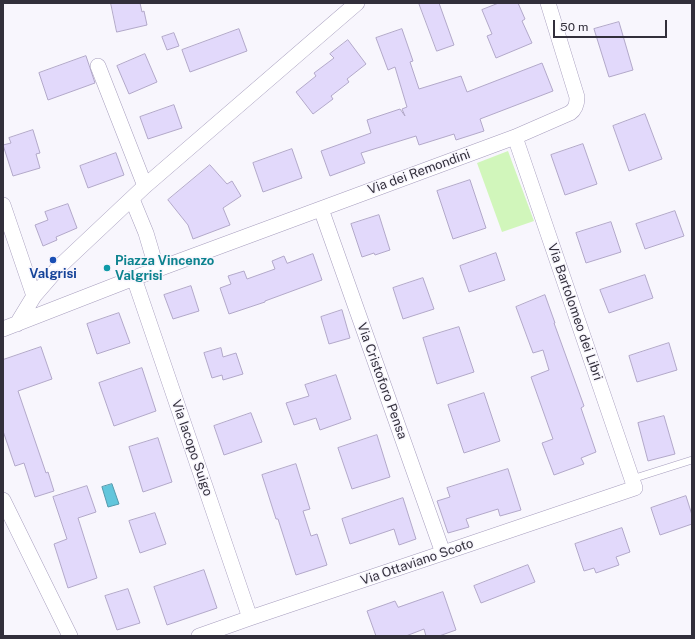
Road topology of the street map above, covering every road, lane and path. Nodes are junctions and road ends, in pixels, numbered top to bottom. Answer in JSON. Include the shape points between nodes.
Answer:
{"nodes":[{"id":1,"x":357,"y":3,"type":"edge"},
{"id":2,"x":548,"y":3,"type":"edge"},
{"id":3,"x":98,"y":66,"type":"dead end"},
{"id":4,"x":515,"y":137,"type":"junction"},
{"id":5,"x":145,"y":186,"type":"junction"},
{"id":6,"x":132,"y":199,"type":"junction"},
{"id":7,"x":3,"y":205,"type":"edge"},
{"id":8,"x":321,"y":209,"type":"junction"},
{"id":9,"x":157,"y":270,"type":"junction"},
{"id":10,"x":134,"y":278,"type":"junction"},
{"id":11,"x":34,"y":296,"type":"junction"},
{"id":12,"x":18,"y":324,"type":"junction"},
{"id":13,"x":3,"y":329,"type":"edge"},
{"id":14,"x":692,"y":460,"type":"edge"},
{"id":15,"x":633,"y":483,"type":"junction"},
{"id":16,"x":3,"y":500,"type":"edge"},
{"id":17,"x":443,"y":553,"type":"junction"},
{"id":18,"x":250,"y":618,"type":"junction"},
{"id":19,"x":70,"y":636,"type":"edge"},
{"id":20,"x":199,"y":636,"type":"edge"}],
"edges":[{"from":1,"to":5,"type":"street"},
{"from":2,"to":4,"type":"street","name":"Via dei Remondini","via":[[576,92],[576,106],[566,115]]},
{"from":3,"to":5,"type":"street"},
{"from":4,"to":8,"type":"street","name":"Via dei Remondini"},
{"from":4,"to":15,"type":"street","name":"Via Bartolomeo dei Libri"},
{"from":5,"to":6,"type":"street"},
{"from":6,"to":9,"type":"street"},
{"from":6,"to":11,"type":"street","via":[[60,266]]},
{"from":7,"to":11,"type":"street"},
{"from":8,"to":9,"type":"street","name":"Via dei Remondini"},
{"from":8,"to":17,"type":"street","name":"Via Cristoforo Pensa"},
{"from":9,"to":10,"type":"street"},
{"from":10,"to":12,"type":"street"},
{"from":10,"to":18,"type":"street","name":"Via Iacopo Suigo"},
{"from":11,"to":12,"type":"street"},
{"from":12,"to":13,"type":"street"},
{"from":14,"to":15,"type":"lane"},
{"from":15,"to":17,"type":"street","name":"Via Ottaviano Scoto"},
{"from":16,"to":19,"type":"street"},
{"from":17,"to":18,"type":"street","name":"Via Ottaviano Scoto"},
{"from":18,"to":20,"type":"street","name":"Via Ottaviano Scoto"}]}
